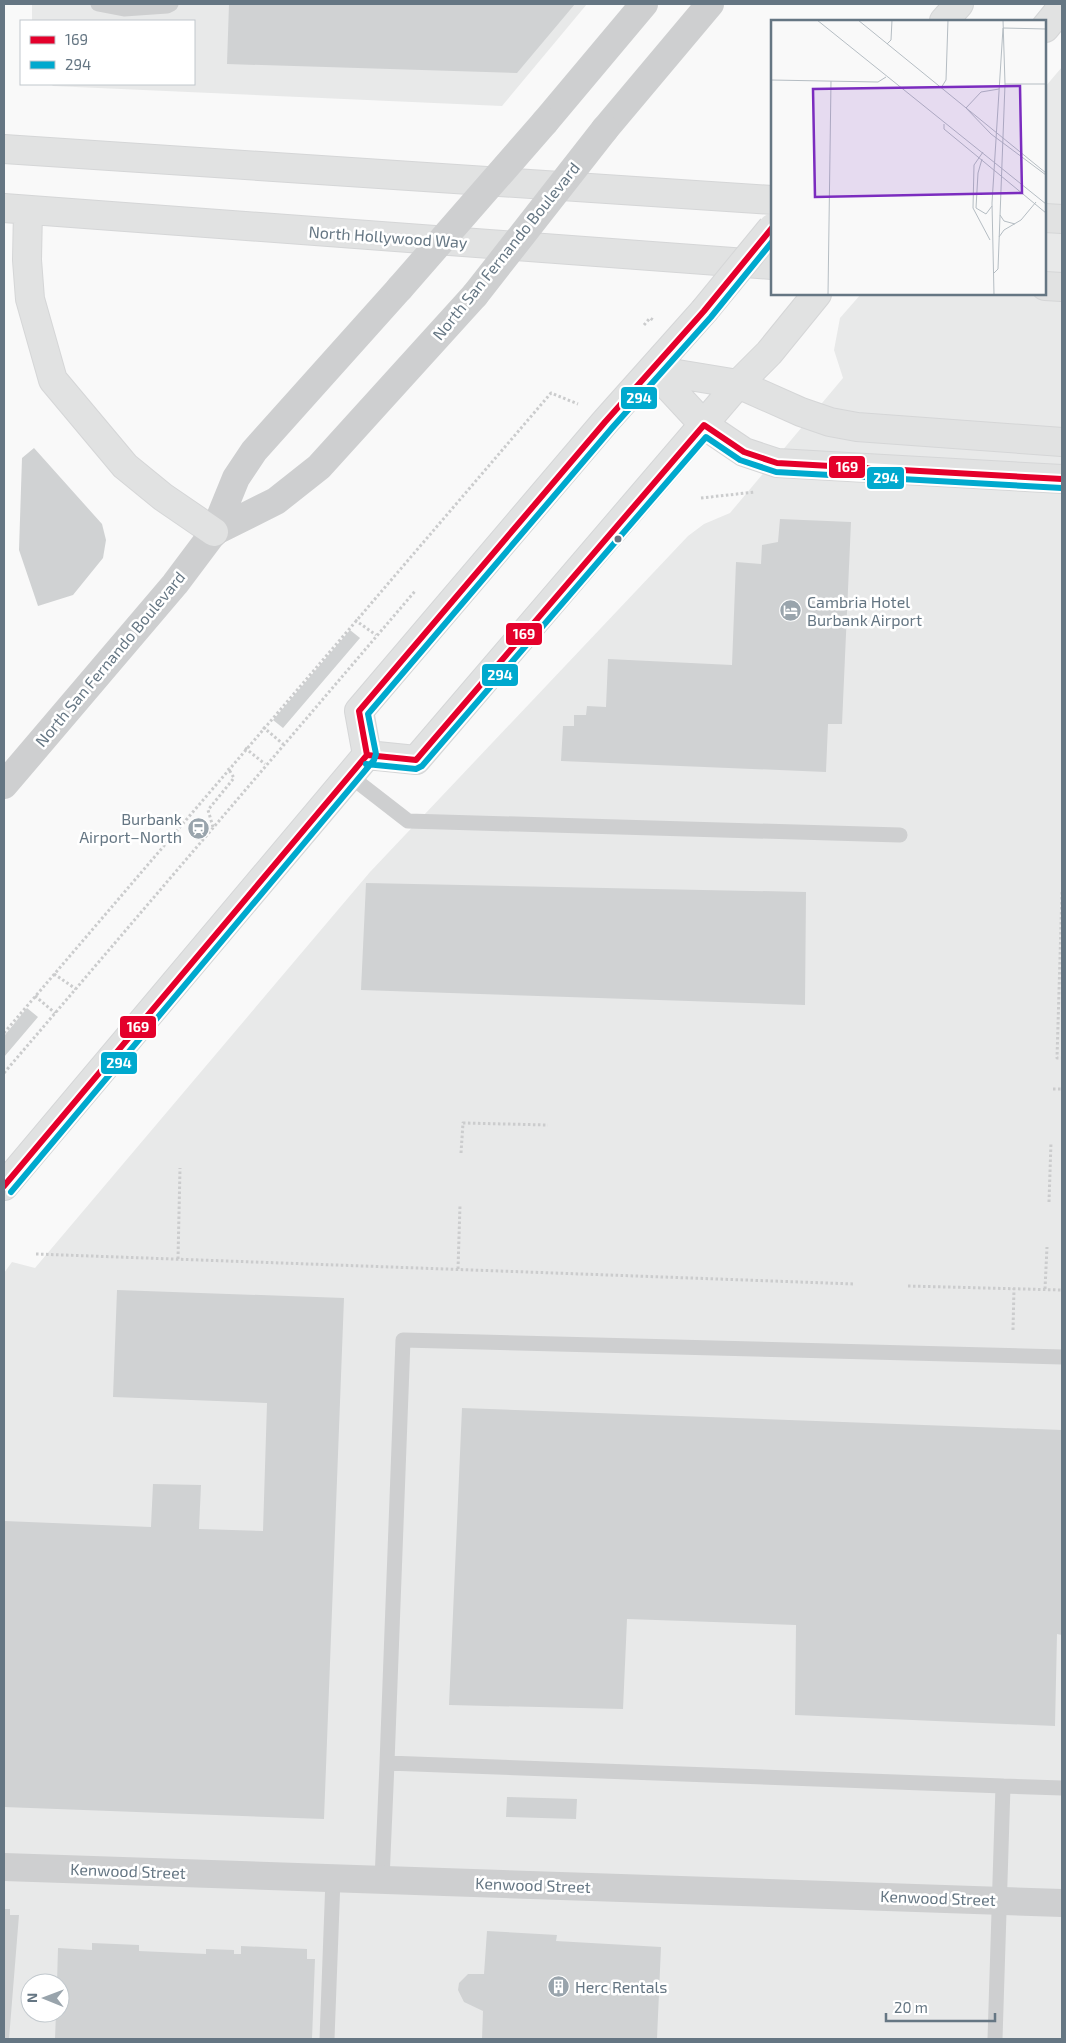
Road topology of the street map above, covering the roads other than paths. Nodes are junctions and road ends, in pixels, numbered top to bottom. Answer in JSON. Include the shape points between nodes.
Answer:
{"nodes":[{"id":1,"x":98,"y":4,"type":"edge"},
{"id":2,"x":171,"y":4,"type":"edge"},
{"id":3,"x":644,"y":4,"type":"edge"},
{"id":4,"x":710,"y":4,"type":"edge"},
{"id":5,"x":959,"y":4,"type":"edge"},
{"id":6,"x":1062,"y":7,"type":"edge"},
{"id":7,"x":945,"y":20,"type":"edge"},
{"id":8,"x":1046,"y":27,"type":"edge"},
{"id":9,"x":4,"y":149,"type":"edge"},
{"id":10,"x":771,"y":200,"type":"edge"},
{"id":11,"x":16,"y":209,"type":"edge"},
{"id":12,"x":1046,"y":218,"type":"edge"},
{"id":13,"x":1062,"y":219,"type":"edge"},
{"id":14,"x":771,"y":229,"type":"edge"},
{"id":15,"x":771,"y":266,"type":"edge"},
{"id":16,"x":1046,"y":286,"type":"edge"},
{"id":17,"x":1062,"y":287,"type":"edge"},
{"id":18,"x":816,"y":295,"type":"edge"},
{"id":19,"x":653,"y":370,"type":"junction"},
{"id":20,"x":738,"y":384,"type":"junction"},
{"id":21,"x":704,"y":425,"type":"junction"},
{"id":22,"x":1062,"y":442,"type":"edge"},
{"id":23,"x":1062,"y":479,"type":"edge"},
{"id":24,"x":214,"y":532,"type":"junction"},
{"id":25,"x":367,"y":755,"type":"junction"},
{"id":26,"x":350,"y":776,"type":"junction"},
{"id":27,"x":5,"y":780,"type":"edge"},
{"id":28,"x":900,"y":835,"type":"dead end"},
{"id":29,"x":4,"y":1186,"type":"edge"},
{"id":30,"x":1062,"y":1357,"type":"edge"},
{"id":31,"x":387,"y":1763,"type":"junction"},
{"id":32,"x":1003,"y":1786,"type":"junction"},
{"id":33,"x":1062,"y":1788,"type":"edge"},
{"id":34,"x":4,"y":1867,"type":"edge"},
{"id":35,"x":333,"y":1879,"type":"junction"},
{"id":36,"x":382,"y":1880,"type":"junction"},
{"id":37,"x":1000,"y":1900,"type":"junction"},
{"id":38,"x":1062,"y":1903,"type":"edge"},
{"id":39,"x":327,"y":2039,"type":"edge"},
{"id":40,"x":995,"y":2039,"type":"edge"}],
"edges":[{"from":1,"to":2,"type":"lane","via":[[124,9]]},
{"from":3,"to":24,"type":"street","name":"North San Fernando Boulevard","bridge":true,"via":[[545,122],[254,451],[236,478]]},
{"from":4,"to":24,"type":"street","name":"North San Fernando Boulevard","bridge":true,"via":[[605,129],[475,295],[319,467],[276,501]]},
{"from":5,"to":7,"type":"main road"},
{"from":6,"to":8,"type":"main road"},
{"from":9,"to":10,"type":"main road"},
{"from":11,"to":15,"type":"main road","name":"North Hollywood Way"},
{"from":11,"to":24,"type":"main road","via":[[27,260],[30,299],[53,380],[125,466]]},
{"from":12,"to":13,"type":"main road"},
{"from":14,"to":19,"type":"main road","bridge":true},
{"from":16,"to":17,"type":"main road"},
{"from":18,"to":20,"type":"main road"},
{"from":19,"to":20,"type":"main road"},
{"from":19,"to":21,"type":"main road"},
{"from":19,"to":25,"type":"main road","via":[[605,422],[359,712]]},
{"from":20,"to":21,"type":"main road"},
{"from":20,"to":22,"type":"main road","via":[[782,405],[830,422],[857,427]]},
{"from":21,"to":23,"type":"main road","via":[[744,452],[777,463]]},
{"from":21,"to":25,"type":"main road","via":[[416,760]]},
{"from":24,"to":27,"type":"street","name":"North San Fernando Boulevard","via":[[175,584]]},
{"from":25,"to":26,"type":"main road"},
{"from":26,"to":28,"type":"lane","via":[[408,821]]},
{"from":26,"to":29,"type":"main road"},
{"from":30,"to":31,"type":"lane","via":[[403,1340]]},
{"from":31,"to":32,"type":"lane"},
{"from":31,"to":36,"type":"lane"},
{"from":32,"to":33,"type":"lane"},
{"from":32,"to":37,"type":"lane"},
{"from":34,"to":35,"type":"street","name":"Kenwood Street"},
{"from":35,"to":36,"type":"street","name":"Kenwood Street"},
{"from":35,"to":39,"type":"lane"},
{"from":36,"to":37,"type":"street","name":"Kenwood Street"},
{"from":37,"to":38,"type":"street","name":"Kenwood Street"},
{"from":37,"to":40,"type":"lane"}]}
